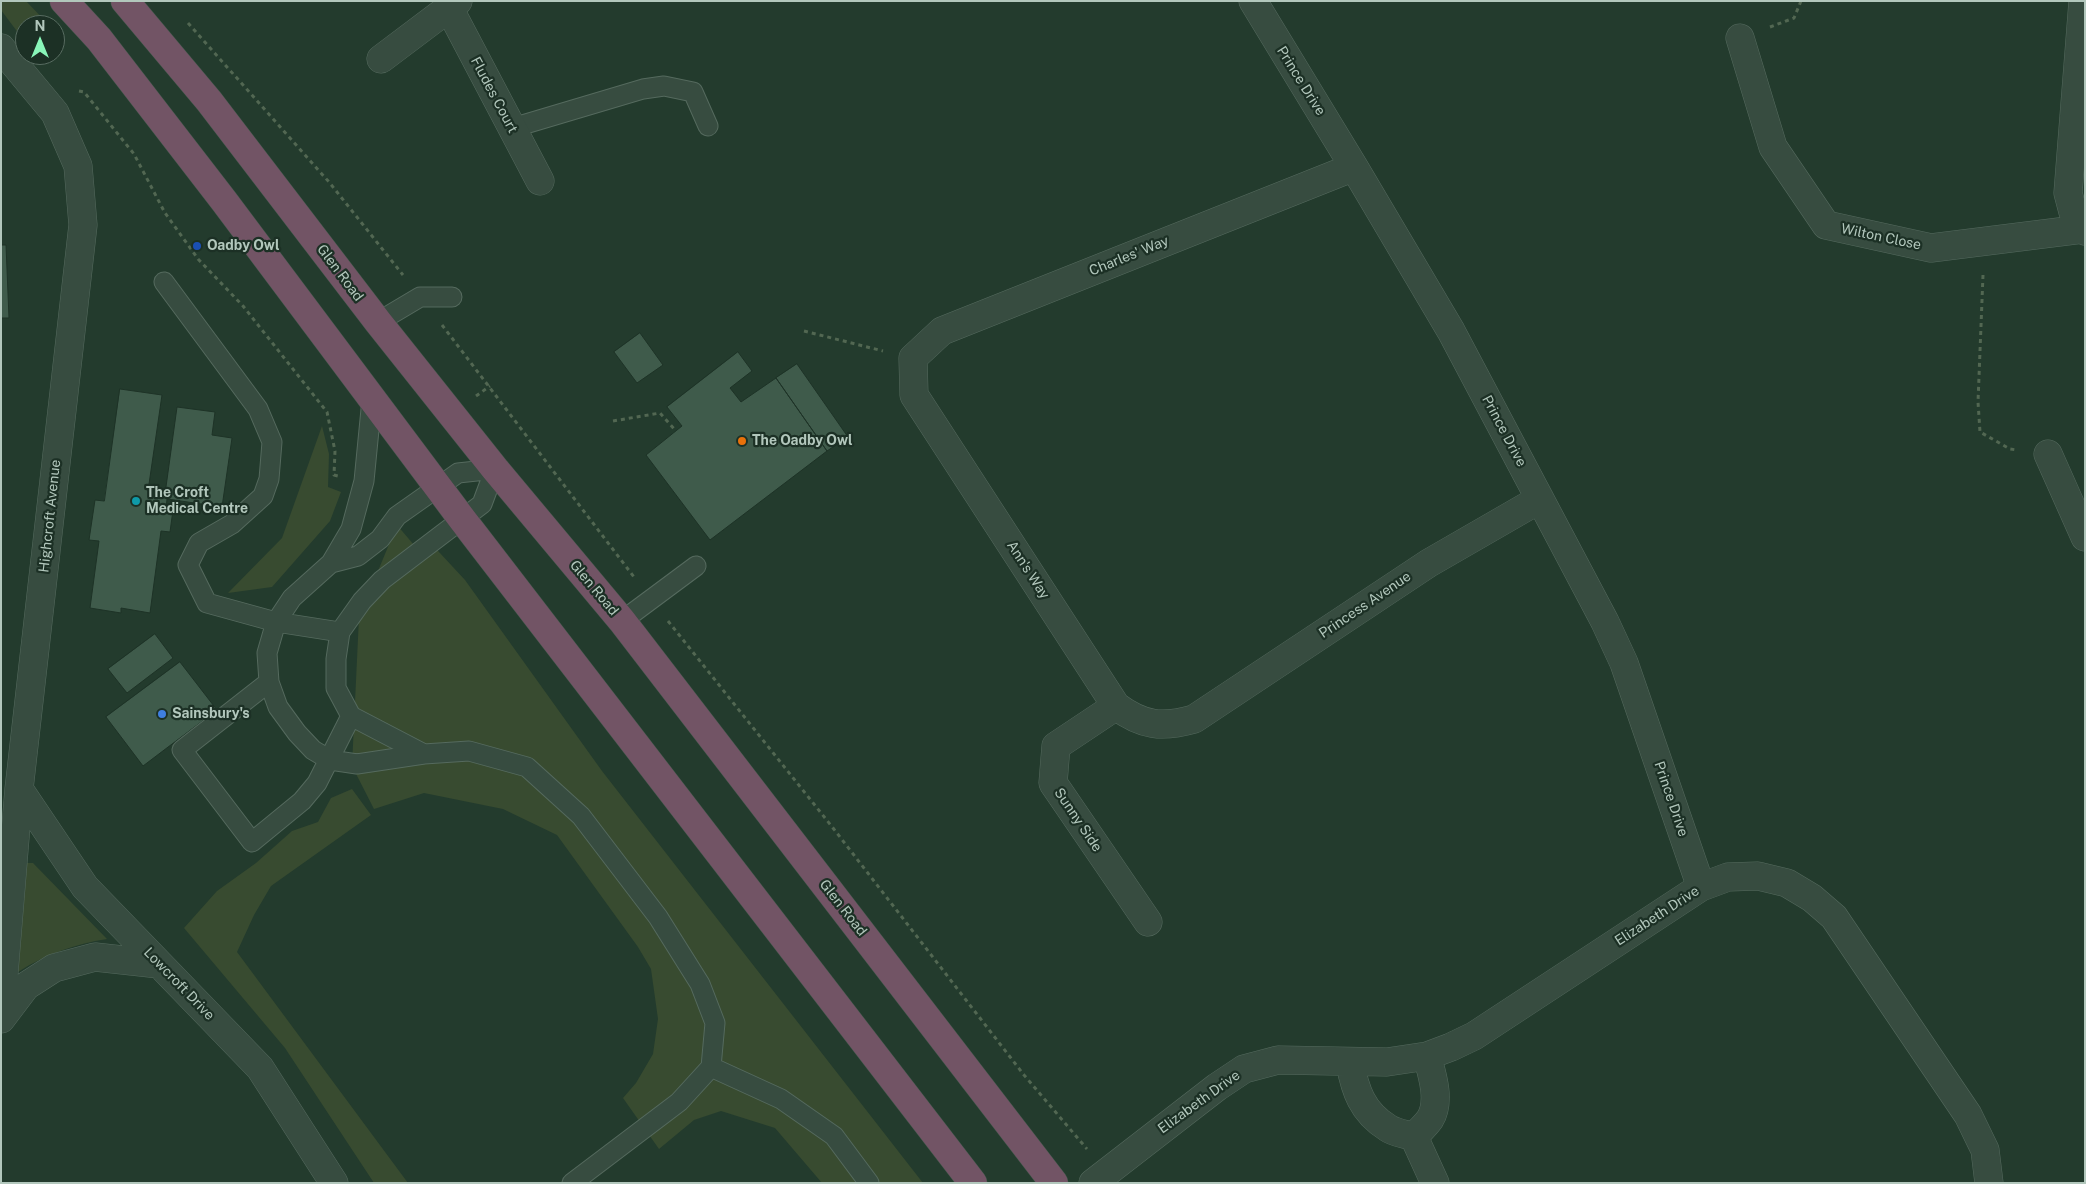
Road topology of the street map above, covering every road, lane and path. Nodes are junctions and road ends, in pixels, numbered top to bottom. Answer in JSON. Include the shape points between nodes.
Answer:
{"nodes":[{"id":1,"x":64,"y":1,"type":"edge"},
{"id":2,"x":124,"y":1,"type":"edge"},
{"id":3,"x":1253,"y":1,"type":"edge"},
{"id":4,"x":1801,"y":1,"type":"edge"},
{"id":5,"x":2084,"y":1,"type":"edge"},
{"id":6,"x":454,"y":5,"type":"edge"},
{"id":7,"x":182,"y":15,"type":"dead end"},
{"id":8,"x":1740,"y":38,"type":"joint"},
{"id":9,"x":1,"y":48,"type":"edge"},
{"id":10,"x":381,"y":59,"type":"dead end"},
{"id":11,"x":42,"y":98,"type":"junction"},
{"id":12,"x":708,"y":126,"type":"dead end"},
{"id":13,"x":512,"y":128,"type":"junction"},
{"id":14,"x":1354,"y":167,"type":"junction"},
{"id":15,"x":540,"y":181,"type":"dead end"},
{"id":16,"x":2084,"y":230,"type":"edge"},
{"id":17,"x":1985,"y":242,"type":"junction"},
{"id":18,"x":164,"y":282,"type":"dead end"},
{"id":19,"x":420,"y":297,"type":"junction"},
{"id":20,"x":452,"y":297,"type":"dead end"},
{"id":21,"x":378,"y":322,"type":"junction"},
{"id":22,"x":804,"y":331,"type":"dead end"},
{"id":23,"x":913,"y":358,"type":"junction"},
{"id":24,"x":372,"y":399,"type":"junction"},
{"id":25,"x":613,"y":422,"type":"dead end"},
{"id":26,"x":676,"y":431,"type":"dead end"},
{"id":27,"x":2048,"y":454,"type":"joint"},
{"id":28,"x":495,"y":469,"type":"junction"},
{"id":29,"x":364,"y":481,"type":"junction"},
{"id":30,"x":438,"y":486,"type":"junction"},
{"id":31,"x":1540,"y":499,"type":"junction"},
{"id":32,"x":462,"y":519,"type":"junction"},
{"id":33,"x":2085,"y":537,"type":"edge"},
{"id":34,"x":331,"y":563,"type":"junction"},
{"id":35,"x":696,"y":566,"type":"dead end"},
{"id":36,"x":651,"y":600,"type":"junction"},
{"id":37,"x":622,"y":621,"type":"junction"},
{"id":38,"x":276,"y":622,"type":"junction"},
{"id":39,"x":340,"y":632,"type":"junction"},
{"id":40,"x":269,"y":682,"type":"junction"},
{"id":41,"x":1116,"y":706,"type":"junction"},
{"id":42,"x":351,"y":716,"type":"junction"},
{"id":43,"x":1194,"y":719,"type":"joint"},
{"id":44,"x":424,"y":754,"type":"junction"},
{"id":45,"x":330,"y":760,"type":"junction"},
{"id":46,"x":19,"y":789,"type":"junction"},
{"id":47,"x":1701,"y":887,"type":"junction"},
{"id":48,"x":1148,"y":922,"type":"dead end"},
{"id":49,"x":159,"y":964,"type":"junction"},
{"id":50,"x":1,"y":1008,"type":"edge"},
{"id":51,"x":1,"y":1020,"type":"edge"},
{"id":52,"x":1427,"y":1056,"type":"junction"},
{"id":53,"x":1350,"y":1062,"type":"junction"},
{"id":54,"x":711,"y":1067,"type":"junction"},
{"id":55,"x":1062,"y":1121,"type":"dead end"},
{"id":56,"x":1414,"y":1137,"type":"junction"},
{"id":57,"x":334,"y":1183,"type":"edge"},
{"id":58,"x":572,"y":1183,"type":"edge"},
{"id":59,"x":868,"y":1183,"type":"edge"},
{"id":60,"x":973,"y":1183,"type":"edge"},
{"id":61,"x":1054,"y":1183,"type":"edge"},
{"id":62,"x":1093,"y":1183,"type":"edge"},
{"id":63,"x":1435,"y":1183,"type":"edge"},
{"id":64,"x":1989,"y":1183,"type":"edge"}],
"edges":[{"from":1,"to":24,"type":"highway","via":[[99,39]]},
{"from":2,"to":21,"type":"highway","name":"Glen Road","via":[[208,101]]},
{"from":3,"to":14,"type":"street","name":"Prince Drive"},
{"from":4,"to":8,"type":"path","via":[[1794,18]]},
{"from":5,"to":16,"type":"street","via":[[2068,193],[2073,212]]},
{"from":6,"to":10,"type":"street","name":"Fludes Court"},
{"from":6,"to":13,"type":"street","name":"Fludes Court"},
{"from":7,"to":19,"type":"path","via":[[329,182]]},
{"from":8,"to":17,"type":"street","name":"Wilton Close","via":[[1772,147],[1826,225],[1931,248]]},
{"from":9,"to":11,"type":"street","name":"Highcroft Avenue"},
{"from":11,"to":29,"type":"path","via":[[61,86],[84,92],[134,154],[165,214],[198,259],[243,306],[327,412],[334,451],[334,475]]},
{"from":11,"to":46,"type":"street","name":"Highcroft Avenue","via":[[55,113],[78,166],[83,225]]},
{"from":12,"to":13,"type":"lane","via":[[693,92],[664,86],[643,89]]},
{"from":13,"to":15,"type":"street","name":"Fludes Court"},
{"from":14,"to":23,"type":"street","name":"Charles' Way","via":[[942,331]]},
{"from":14,"to":31,"type":"street","name":"Prince Drive","via":[[1451,331]]},
{"from":16,"to":17,"type":"street","name":"Wilton Close"},
{"from":17,"to":27,"type":"path","via":[[1980,432],[2010,449]]},
{"from":18,"to":38,"type":"lane","via":[[258,409],[272,442],[269,479],[263,496],[232,524],[199,543],[188,565],[208,602]]},
{"from":19,"to":20,"type":"lane"},
{"from":19,"to":21,"type":"lane"},
{"from":19,"to":36,"type":"path"},
{"from":21,"to":28,"type":"highway","name":"Glen Road"},
{"from":22,"to":23,"type":"path"},
{"from":23,"to":41,"type":"street","name":"Ann's Way","via":[[914,394]]},
{"from":24,"to":29,"type":"lane"},
{"from":24,"to":30,"type":"highway"},
{"from":25,"to":26,"type":"path","via":[[660,413]]},
{"from":27,"to":33,"type":"street"},
{"from":28,"to":30,"type":"lane","via":[[458,473]]},
{"from":28,"to":32,"type":"lane","via":[[482,504]]},
{"from":28,"to":37,"type":"highway","name":"Glen Road"},
{"from":29,"to":34,"type":"lane","via":[[351,529]]},
{"from":30,"to":32,"type":"highway"},
{"from":30,"to":34,"type":"lane","via":[[397,516],[380,539],[358,556]]},
{"from":31,"to":43,"type":"street","name":"Princess Avenue","via":[[1429,563]]},
{"from":31,"to":47,"type":"street","name":"Prince Drive","via":[[1624,663]]},
{"from":32,"to":39,"type":"lane","via":[[382,580]]},
{"from":32,"to":60,"type":"highway"},
{"from":34,"to":38,"type":"lane","via":[[292,598]]},
{"from":35,"to":36,"type":"lane"},
{"from":36,"to":37,"type":"lane"},
{"from":36,"to":55,"type":"path"},
{"from":37,"to":61,"type":"highway","name":"Glen Road"},
{"from":38,"to":39,"type":"lane"},
{"from":38,"to":40,"type":"lane","via":[[267,653]]},
{"from":39,"to":42,"type":"lane","via":[[336,688]]},
{"from":40,"to":45,"type":"lane","via":[[278,707],[297,733],[313,750]]},
{"from":40,"to":45,"type":"lane","via":[[182,750],[252,842],[302,801]]},
{"from":41,"to":43,"type":"street","name":"Ann's Way","via":[[1131,717],[1151,724],[1173,724]]},
{"from":41,"to":48,"type":"street","name":"Sunny Side","via":[[1056,746],[1053,783]]},
{"from":42,"to":44,"type":"lane"},
{"from":42,"to":45,"type":"lane"},
{"from":44,"to":45,"type":"lane","via":[[357,764]]},
{"from":44,"to":54,"type":"lane","via":[[469,751],[527,767],[582,816],[658,917],[700,984],[714,1023]]},
{"from":46,"to":49,"type":"street","name":"Lowcroft Drive","via":[[85,887]]},
{"from":46,"to":50,"type":"street","name":"Highcroft Avenue"},
{"from":47,"to":52,"type":"street","name":"Elizabeth Drive","via":[[1474,1036]]},
{"from":47,"to":64,"type":"street","name":"Elizabeth Drive","via":[[1728,877],[1758,876],[1787,883],[1834,917],[1968,1115],[1984,1150]]},
{"from":49,"to":51,"type":"street","via":[[95,957],[54,968],[26,986]]},
{"from":49,"to":57,"type":"street","name":"Lowcroft Drive","via":[[260,1068]]},
{"from":52,"to":53,"type":"street","name":"Elizabeth Drive","via":[[1387,1062]]},
{"from":52,"to":56,"type":"street","via":[[1435,1099],[1431,1117]]},
{"from":53,"to":56,"type":"street","via":[[1354,1088],[1368,1111],[1389,1129]]},
{"from":53,"to":62,"type":"street","name":"Elizabeth Drive","via":[[1278,1060],[1244,1069],[1209,1092]]},
{"from":54,"to":58,"type":"lane","via":[[679,1102]]},
{"from":54,"to":59,"type":"lane","via":[[781,1099],[834,1136]]},
{"from":56,"to":63,"type":"street"}]}
